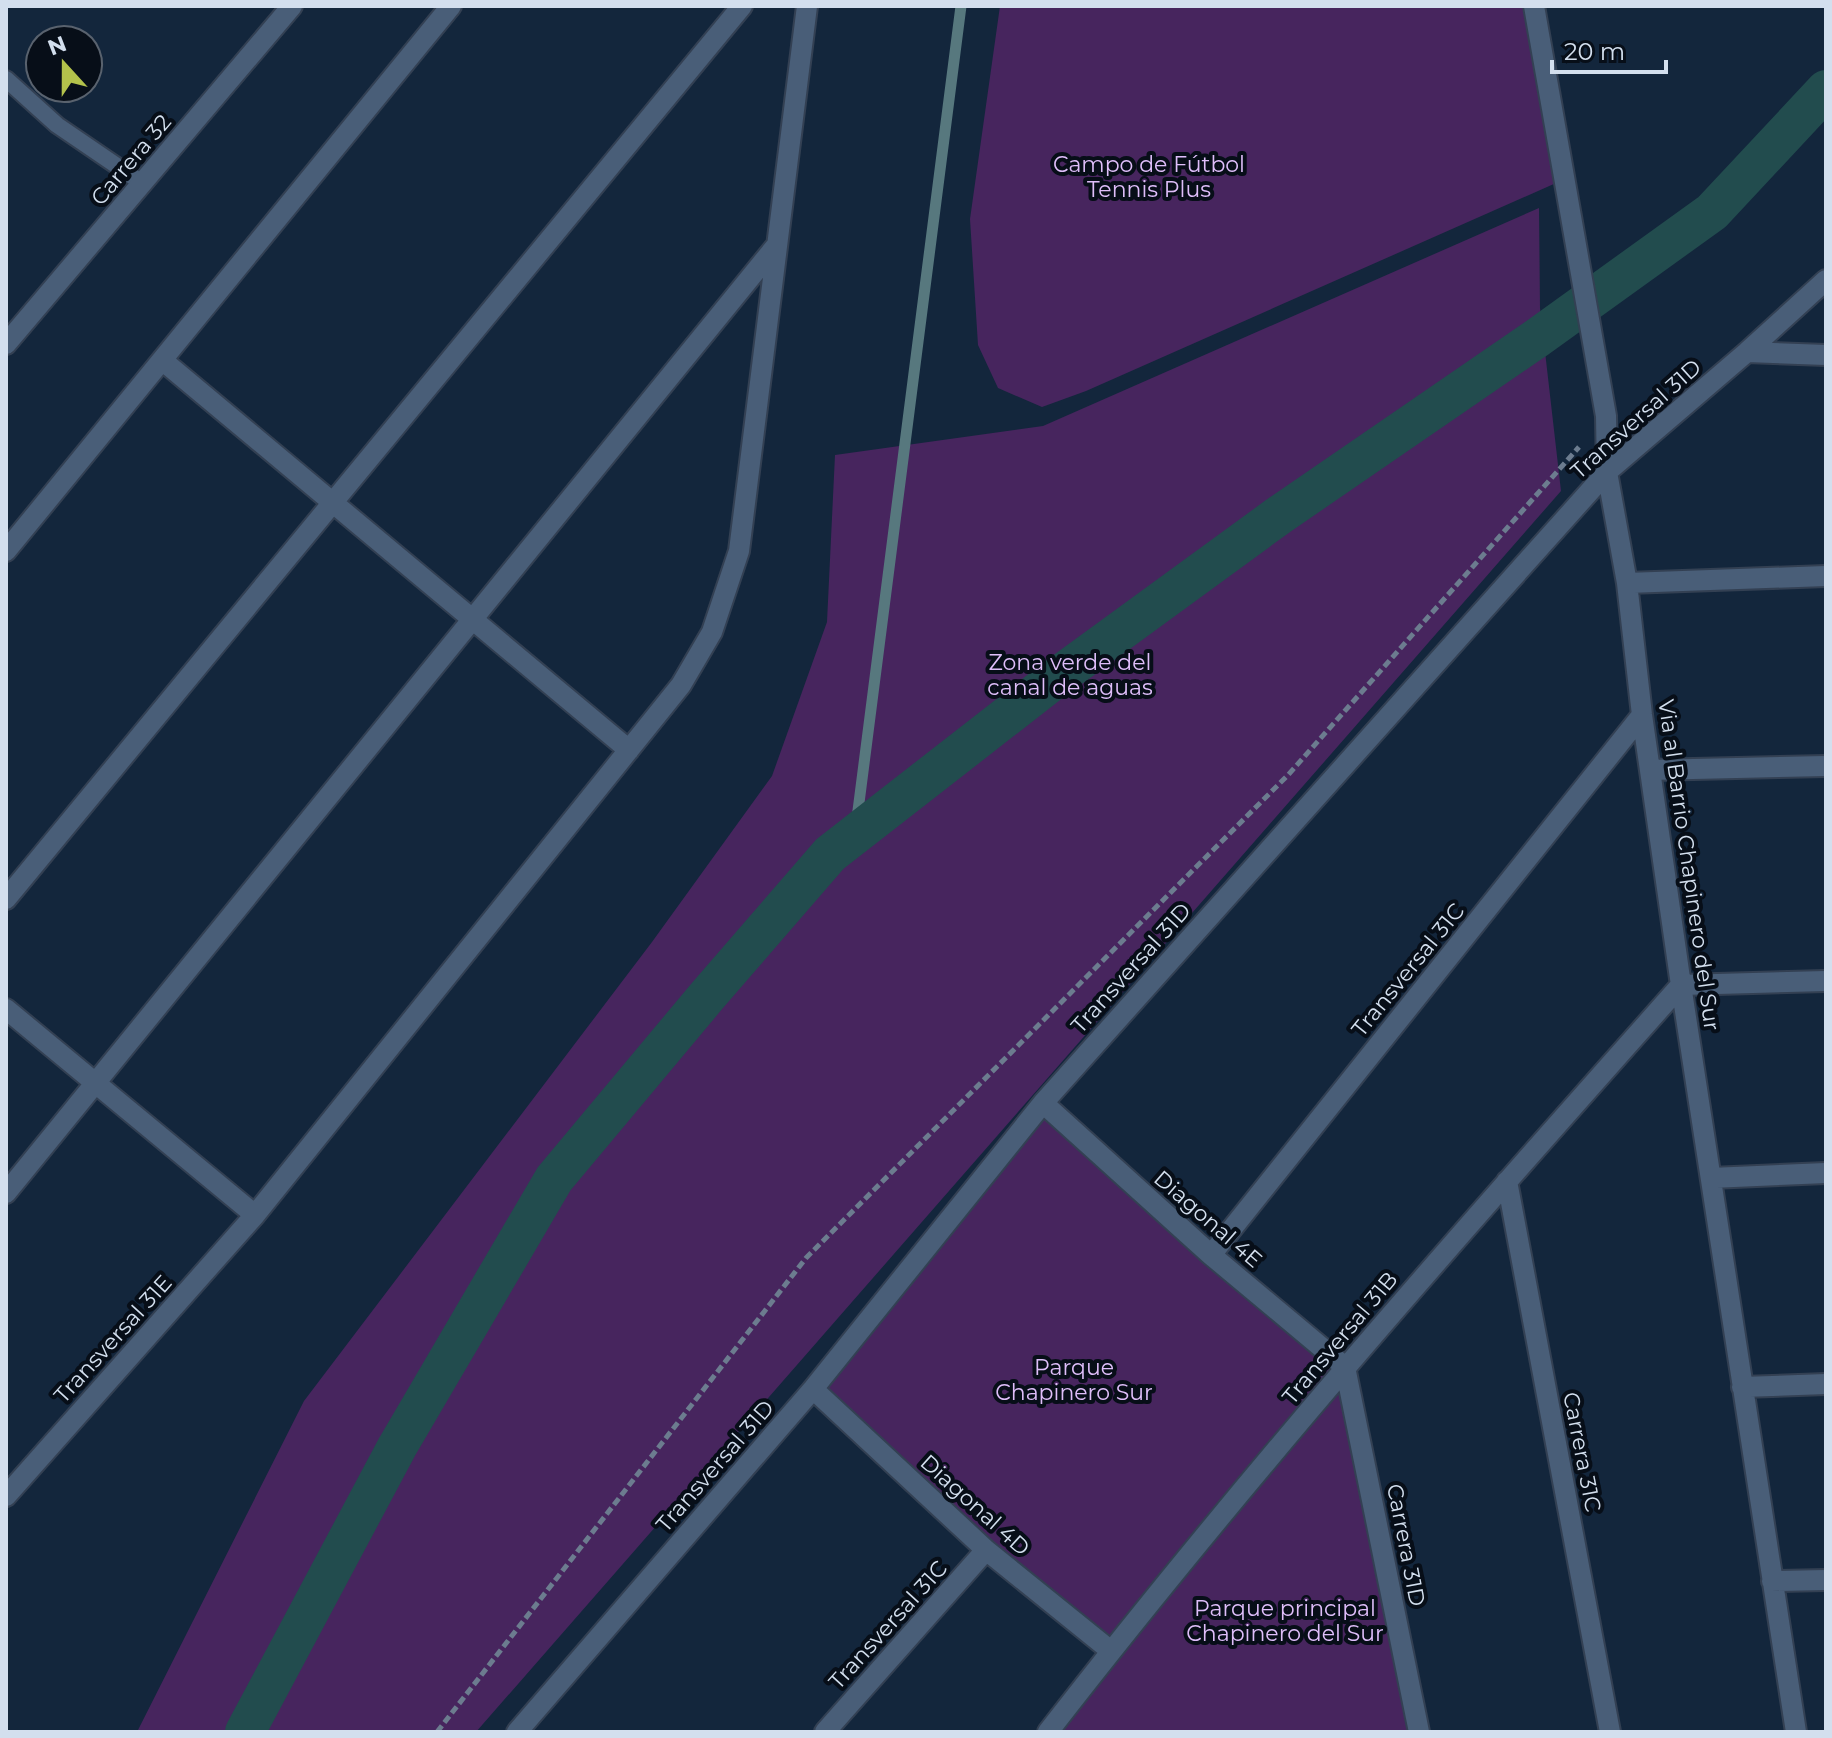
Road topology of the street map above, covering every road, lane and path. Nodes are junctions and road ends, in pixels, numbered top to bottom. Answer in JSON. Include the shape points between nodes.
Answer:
{"nodes":[{"id":1,"x":292,"y":6,"type":"edge"},
{"id":2,"x":451,"y":6,"type":"edge"},
{"id":3,"x":742,"y":6,"type":"edge"},
{"id":4,"x":807,"y":6,"type":"edge"},
{"id":5,"x":1534,"y":6,"type":"edge"},
{"id":6,"x":6,"y":79,"type":"edge"},
{"id":7,"x":142,"y":183,"type":"junction"},
{"id":8,"x":777,"y":245,"type":"junction"},
{"id":9,"x":1826,"y":280,"type":"edge"},
{"id":10,"x":6,"y":344,"type":"edge"},
{"id":11,"x":1747,"y":352,"type":"junction"},
{"id":12,"x":1826,"y":355,"type":"edge"},
{"id":13,"x":162,"y":360,"type":"junction"},
{"id":14,"x":1606,"y":416,"type":"junction"},
{"id":15,"x":1607,"y":472,"type":"junction"},
{"id":16,"x":333,"y":503,"type":"junction"},
{"id":17,"x":6,"y":551,"type":"edge"},
{"id":18,"x":1826,"y":576,"type":"edge"},
{"id":19,"x":1627,"y":583,"type":"junction"},
{"id":20,"x":472,"y":620,"type":"junction"},
{"id":21,"x":1642,"y":715,"type":"junction"},
{"id":22,"x":629,"y":750,"type":"junction"},
{"id":23,"x":1826,"y":766,"type":"edge"},
{"id":24,"x":1650,"y":770,"type":"junction"},
{"id":25,"x":6,"y":899,"type":"edge"},
{"id":26,"x":1826,"y":981,"type":"edge"},
{"id":27,"x":1681,"y":985,"type":"junction"},
{"id":28,"x":6,"y":1009,"type":"edge"},
{"id":29,"x":96,"y":1084,"type":"junction"},
{"id":30,"x":1043,"y":1103,"type":"junction"},
{"id":31,"x":1826,"y":1173,"type":"edge"},
{"id":32,"x":1711,"y":1178,"type":"junction"},
{"id":33,"x":1507,"y":1181,"type":"junction"},
{"id":34,"x":6,"y":1193,"type":"edge"},
{"id":35,"x":255,"y":1215,"type":"junction"},
{"id":36,"x":1211,"y":1255,"type":"junction"},
{"id":37,"x":1345,"y":1367,"type":"junction"},
{"id":38,"x":1826,"y":1384,"type":"edge"},
{"id":39,"x":1742,"y":1387,"type":"junction"},
{"id":40,"x":813,"y":1389,"type":"junction"},
{"id":41,"x":6,"y":1496,"type":"edge"},
{"id":42,"x":986,"y":1550,"type":"junction"},
{"id":43,"x":1826,"y":1580,"type":"edge"},
{"id":44,"x":1772,"y":1581,"type":"junction"},
{"id":45,"x":1111,"y":1651,"type":"junction"},
{"id":46,"x":437,"y":1732,"type":"edge"},
{"id":47,"x":517,"y":1732,"type":"edge"},
{"id":48,"x":825,"y":1732,"type":"edge"},
{"id":49,"x":1048,"y":1732,"type":"edge"},
{"id":50,"x":1419,"y":1732,"type":"edge"},
{"id":51,"x":1610,"y":1732,"type":"edge"},
{"id":52,"x":1796,"y":1732,"type":"edge"}],
"edges":[{"from":1,"to":7,"type":"street","name":"Carrera 32"},
{"from":2,"to":13,"type":"street"},
{"from":3,"to":16,"type":"street"},
{"from":4,"to":8,"type":"street","name":"Transversal 31E"},
{"from":5,"to":14,"type":"street","name":"Via al Barrio Chapinero del Sur"},
{"from":6,"to":7,"type":"lane","via":[[57,125]]},
{"from":7,"to":10,"type":"street","name":"Carrera 32"},
{"from":8,"to":20,"type":"street"},
{"from":8,"to":22,"type":"street","name":"Transversal 31E","via":[[739,551],[712,632],[681,685]]},
{"from":9,"to":11,"type":"street","name":"Transversal 31D"},
{"from":11,"to":12,"type":"street"},
{"from":11,"to":15,"type":"street","name":"Transversal 31D"},
{"from":13,"to":16,"type":"street"},
{"from":13,"to":17,"type":"street"},
{"from":14,"to":15,"type":"street","name":"Via al Barrio Chapinero del Sur"},
{"from":14,"to":46,"type":"path","via":[[1288,775],[806,1258]]},
{"from":15,"to":19,"type":"street","name":"Via al Barrio Chapinero del Sur"},
{"from":15,"to":30,"type":"street","name":"Transversal 31D"},
{"from":16,"to":20,"type":"street"},
{"from":16,"to":25,"type":"street"},
{"from":18,"to":19,"type":"street"},
{"from":19,"to":21,"type":"street","name":"Via al Barrio Chapinero del Sur"},
{"from":20,"to":22,"type":"street"},
{"from":20,"to":29,"type":"street"},
{"from":21,"to":24,"type":"street","name":"Via al Barrio Chapinero del Sur"},
{"from":21,"to":36,"type":"street","name":"Transversal 31C"},
{"from":22,"to":35,"type":"street","name":"Transversal 31E"},
{"from":23,"to":24,"type":"street"},
{"from":24,"to":27,"type":"street","name":"Via al Barrio Chapinero del Sur"},
{"from":26,"to":27,"type":"street"},
{"from":27,"to":32,"type":"street","name":"Via al Barrio Chapinero del Sur"},
{"from":27,"to":33,"type":"street","name":"Transversal 31B"},
{"from":28,"to":29,"type":"street"},
{"from":29,"to":34,"type":"street"},
{"from":29,"to":35,"type":"street"},
{"from":30,"to":36,"type":"street","name":"Diagonal 4E"},
{"from":30,"to":40,"type":"street","name":"Transversal 31D"},
{"from":31,"to":32,"type":"street"},
{"from":32,"to":39,"type":"street","name":"Via al Barrio Chapinero del Sur"},
{"from":33,"to":37,"type":"street","name":"Transversal 31B"},
{"from":33,"to":51,"type":"street","name":"Carrera 31C"},
{"from":35,"to":41,"type":"street","name":"Transversal 31E"},
{"from":36,"to":37,"type":"street","name":"Diagonal 4E"},
{"from":37,"to":45,"type":"street","name":"Transversal 31B"},
{"from":37,"to":50,"type":"street","name":"Carrera 31D"},
{"from":38,"to":39,"type":"street"},
{"from":39,"to":44,"type":"street","name":"Via al Barrio Chapinero del Sur"},
{"from":40,"to":42,"type":"street","name":"Diagonal 4D"},
{"from":40,"to":47,"type":"street","name":"Transversal 31D"},
{"from":42,"to":45,"type":"street","name":"Diagonal 4D"},
{"from":42,"to":48,"type":"street","name":"Transversal 31C"},
{"from":43,"to":44,"type":"street"},
{"from":44,"to":52,"type":"street","name":"Via al Barrio Chapinero del Sur"},
{"from":45,"to":49,"type":"street","name":"Transversal 31B"}]}
